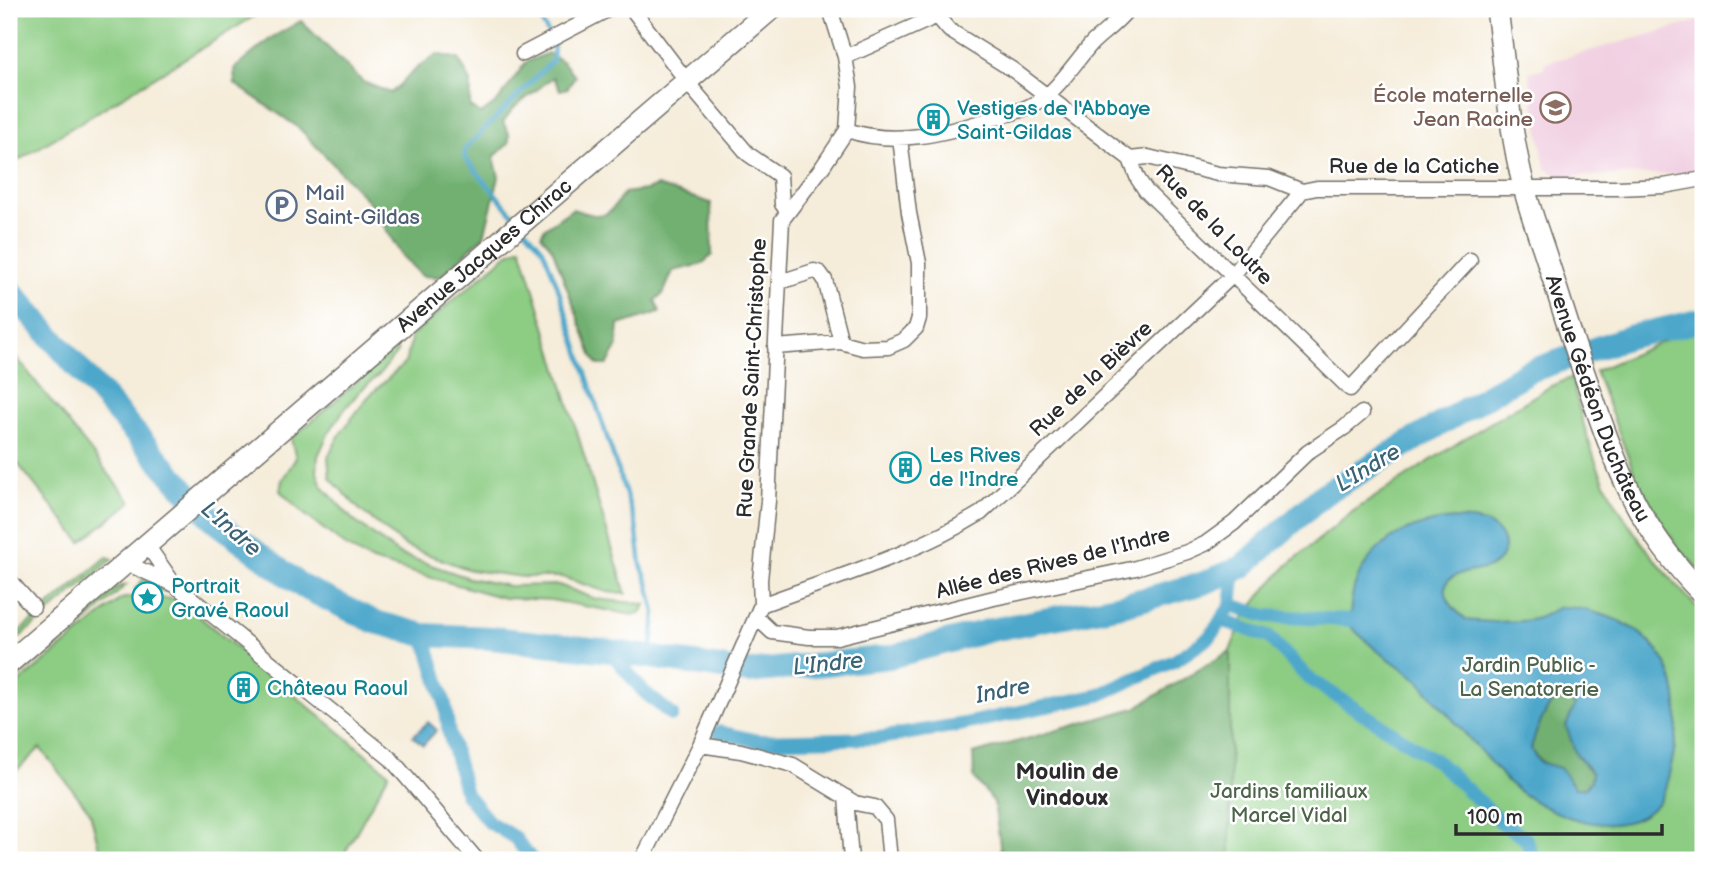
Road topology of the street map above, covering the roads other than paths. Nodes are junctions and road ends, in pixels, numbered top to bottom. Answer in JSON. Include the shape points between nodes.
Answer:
{"nodes":[{"id":1,"x":609,"y":9,"type":"edge"},
{"id":2,"x":632,"y":9,"type":"edge"},
{"id":3,"x":771,"y":9,"type":"edge"},
{"id":4,"x":830,"y":9,"type":"edge"},
{"id":5,"x":1497,"y":9,"type":"edge"},
{"id":6,"x":1121,"y":11,"type":"edge"},
{"id":7,"x":934,"y":12,"type":"edge"},
{"id":8,"x":523,"y":54,"type":"dead end"},
{"id":9,"x":845,"y":57,"type":"junction"},
{"id":10,"x":686,"y":80,"type":"junction"},
{"id":11,"x":1047,"y":95,"type":"junction"},
{"id":12,"x":846,"y":130,"type":"junction"},
{"id":13,"x":900,"y":138,"type":"junction"},
{"id":14,"x":1130,"y":159,"type":"junction"},
{"id":15,"x":1703,"y":179,"type":"edge"},
{"id":16,"x":1524,"y":187,"type":"junction"},
{"id":17,"x":1303,"y":191,"type":"junction"},
{"id":18,"x":787,"y":211,"type":"junction"},
{"id":19,"x":1470,"y":260,"type":"dead end"},
{"id":20,"x":1233,"y":275,"type":"junction"},
{"id":21,"x":780,"y":282,"type":"junction"},
{"id":22,"x":841,"y":342,"type":"junction"},
{"id":23,"x":775,"y":347,"type":"junction"},
{"id":24,"x":1362,"y":413,"type":"dead end"},
{"id":25,"x":152,"y":540,"type":"junction"},
{"id":26,"x":125,"y":563,"type":"junction"},
{"id":27,"x":9,"y":580,"type":"edge"},
{"id":28,"x":175,"y":585,"type":"junction"},
{"id":29,"x":1703,"y":594,"type":"edge"},
{"id":30,"x":33,"y":607,"type":"dead end"},
{"id":31,"x":757,"y":614,"type":"junction"},
{"id":32,"x":9,"y":663,"type":"edge"},
{"id":33,"x":702,"y":739,"type":"junction"},
{"id":34,"x":846,"y":797,"type":"junction"},
{"id":35,"x":644,"y":857,"type":"edge"},
{"id":36,"x":477,"y":860,"type":"edge"},
{"id":37,"x":851,"y":860,"type":"edge"},
{"id":38,"x":890,"y":860,"type":"edge"}],
"edges":[{"from":1,"to":8,"type":"street"},
{"from":2,"to":10,"type":"street"},
{"from":3,"to":10,"type":"main road","name":"Avenue Jacques Chirac"},
{"from":4,"to":9,"type":"street","name":"Rue Grande Saint-Christophe"},
{"from":5,"to":16,"type":"main road","name":"Avenue Gédéon Duchâteau"},
{"from":6,"to":11,"type":"street"},
{"from":7,"to":9,"type":"street"},
{"from":7,"to":11,"type":"street","name":"Rue de la Loutre","via":[[949,30]]},
{"from":9,"to":12,"type":"street","name":"Rue Grande Saint-Christophe","via":[[850,87]]},
{"from":10,"to":18,"type":"street","via":[[748,154],[780,176],[782,204]]},
{"from":10,"to":25,"type":"main road","name":"Avenue Jacques Chirac"},
{"from":11,"to":13,"type":"street","via":[[1021,110],[946,133]]},
{"from":11,"to":14,"type":"street","name":"Rue de la Loutre"},
{"from":12,"to":13,"type":"street"},
{"from":12,"to":18,"type":"street","name":"Rue Grande Saint-Christophe"},
{"from":13,"to":22,"type":"street","via":[[919,262],[919,318],[904,340],[888,347],[863,348]]},
{"from":14,"to":17,"type":"street","name":"Rue de la Catiche","via":[[1148,157],[1218,174],[1269,178]]},
{"from":14,"to":20,"type":"street","name":"Rue de la Loutre","via":[[1146,191]]},
{"from":15,"to":16,"type":"street","name":"Rue de la Catiche","via":[[1664,186]]},
{"from":16,"to":17,"type":"street","name":"Rue de la Catiche"},
{"from":16,"to":29,"type":"main road","name":"Avenue Gédéon Duchâteau","via":[[1611,449],[1653,535]]},
{"from":17,"to":20,"type":"street","name":"Rue de la Bièvre"},
{"from":18,"to":21,"type":"street","name":"Rue Grande Saint-Christophe","via":[[782,220]]},
{"from":19,"to":20,"type":"street","name":"Rue de la Loutre","via":[[1350,389]]},
{"from":20,"to":31,"type":"street","name":"Rue de la Bièvre","via":[[981,513],[901,555]]},
{"from":21,"to":22,"type":"street","via":[[820,272]]},
{"from":21,"to":23,"type":"street","name":"Rue Grande Saint-Christophe"},
{"from":22,"to":23,"type":"street"},
{"from":23,"to":31,"type":"street","name":"Rue Grande Saint-Christophe"},
{"from":24,"to":31,"type":"street","name":"Allée des Rives de l'Indre","via":[[1308,452],[1234,523],[1187,552],[1136,568],[837,637],[772,632]]},
{"from":25,"to":26,"type":"main road","name":"Avenue Jacques Chirac"},
{"from":25,"to":28,"type":"street"},
{"from":26,"to":28,"type":"street"},
{"from":26,"to":32,"type":"main road","name":"Avenue Jacques Chirac"},
{"from":27,"to":30,"type":"street"},
{"from":28,"to":36,"type":"street","via":[[391,759]]},
{"from":31,"to":33,"type":"street"},
{"from":33,"to":34,"type":"street","via":[[793,765]]},
{"from":33,"to":35,"type":"street"},
{"from":34,"to":37,"type":"street"},
{"from":34,"to":38,"type":"street","via":[[874,807],[886,820]]}]}
